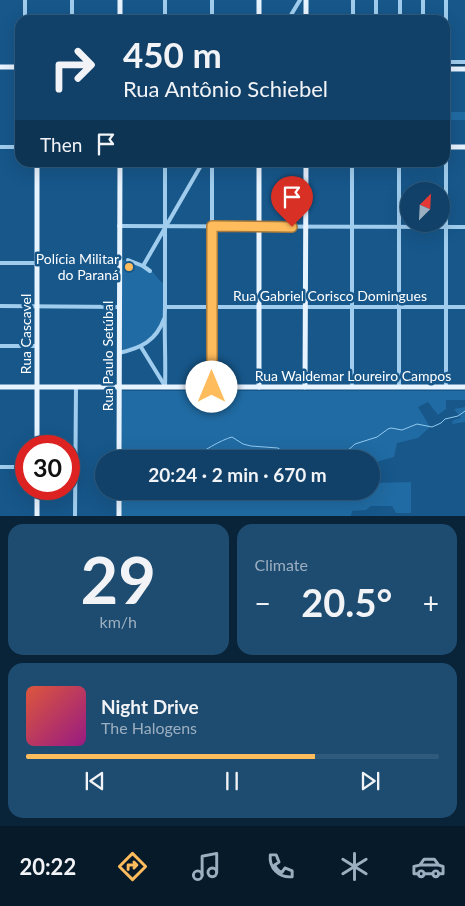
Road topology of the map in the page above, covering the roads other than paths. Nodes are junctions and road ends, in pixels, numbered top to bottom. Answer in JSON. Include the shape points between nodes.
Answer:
{"nodes":[{"id":1,"x":25,"y":0,"type":"edge"},
{"id":2,"x":72,"y":0,"type":"edge"},
{"id":3,"x":120,"y":0,"type":"edge"},
{"id":4,"x":165,"y":0,"type":"edge"},
{"id":5,"x":212,"y":0,"type":"edge"},
{"id":6,"x":259,"y":0,"type":"edge"},
{"id":7,"x":300,"y":0,"type":"edge"},
{"id":8,"x":306,"y":0,"type":"edge"},
{"id":9,"x":353,"y":0,"type":"edge"},
{"id":10,"x":376,"y":0,"type":"edge"},
{"id":11,"x":400,"y":0,"type":"edge"},
{"id":12,"x":422,"y":0,"type":"edge"},
{"id":13,"x":446,"y":0,"type":"edge"},
{"id":14,"x":25,"y":15,"type":"edge"},
{"id":15,"x":72,"y":15,"type":"edge"},
{"id":16,"x":120,"y":15,"type":"edge"},
{"id":17,"x":165,"y":15,"type":"edge"},
{"id":18,"x":212,"y":15,"type":"edge"},
{"id":19,"x":259,"y":15,"type":"edge"},
{"id":20,"x":291,"y":15,"type":"edge"},
{"id":21,"x":306,"y":15,"type":"edge"},
{"id":22,"x":353,"y":15,"type":"edge"},
{"id":23,"x":376,"y":15,"type":"edge"},
{"id":24,"x":400,"y":15,"type":"edge"},
{"id":25,"x":422,"y":15,"type":"edge"},
{"id":26,"x":446,"y":15,"type":"edge"},
{"id":27,"x":465,"y":62,"type":"edge"},
{"id":28,"x":450,"y":65,"type":"edge"},
{"id":29,"x":0,"y":67,"type":"edge"},
{"id":30,"x":15,"y":67,"type":"edge"},
{"id":31,"x":450,"y":67,"type":"edge"},
{"id":32,"x":465,"y":69,"type":"edge"},
{"id":33,"x":0,"y":147,"type":"edge"},
{"id":34,"x":15,"y":147,"type":"edge"},
{"id":35,"x":450,"y":147,"type":"edge"},
{"id":36,"x":465,"y":147,"type":"edge"},
{"id":37,"x":37,"y":167,"type":"edge"},
{"id":38,"x":120,"y":167,"type":"edge"},
{"id":39,"x":165,"y":167,"type":"edge"},
{"id":40,"x":200,"y":167,"type":"edge"},
{"id":41,"x":212,"y":167,"type":"edge"},
{"id":42,"x":259,"y":167,"type":"edge"},
{"id":43,"x":306,"y":167,"type":"edge"},
{"id":44,"x":352,"y":167,"type":"edge"},
{"id":45,"x":400,"y":167,"type":"edge"},
{"id":46,"x":446,"y":167,"type":"edge"},
{"id":47,"x":446,"y":182,"type":"edge"},
{"id":48,"x":119,"y":226,"type":"junction"},
{"id":49,"x":165,"y":226,"type":"junction"},
{"id":50,"x":212,"y":226,"type":"junction"},
{"id":51,"x":259,"y":227,"type":"junction"},
{"id":52,"x":306,"y":227,"type":"junction"},
{"id":53,"x":352,"y":227,"type":"junction"},
{"id":54,"x":399,"y":227,"type":"junction"},
{"id":55,"x":450,"y":227,"type":"edge"},
{"id":56,"x":465,"y":227,"type":"edge"},
{"id":57,"x":446,"y":232,"type":"edge"},
{"id":58,"x":128,"y":260,"type":"dead end"},
{"id":59,"x":0,"y":263,"type":"edge"},
{"id":60,"x":37,"y":263,"type":"junction"},
{"id":61,"x":143,"y":266,"type":"junction"},
{"id":62,"x":150,"y":271,"type":"dead end"},
{"id":63,"x":0,"y":306,"type":"edge"},
{"id":64,"x":37,"y":306,"type":"junction"},
{"id":65,"x":120,"y":306,"type":"junction"},
{"id":66,"x":165,"y":307,"type":"junction"},
{"id":67,"x":212,"y":307,"type":"junction"},
{"id":68,"x":259,"y":307,"type":"junction"},
{"id":69,"x":306,"y":307,"type":"junction"},
{"id":70,"x":352,"y":307,"type":"junction"},
{"id":71,"x":399,"y":307,"type":"junction"},
{"id":72,"x":446,"y":307,"type":"junction"},
{"id":73,"x":465,"y":307,"type":"edge"},
{"id":74,"x":164,"y":319,"type":"junction"},
{"id":75,"x":0,"y":346,"type":"edge"},
{"id":76,"x":37,"y":346,"type":"junction"},
{"id":77,"x":141,"y":347,"type":"junction"},
{"id":78,"x":119,"y":354,"type":"junction"},
{"id":79,"x":0,"y":387,"type":"edge"},
{"id":80,"x":37,"y":387,"type":"junction"},
{"id":81,"x":76,"y":387,"type":"junction"},
{"id":82,"x":119,"y":387,"type":"junction"},
{"id":83,"x":166,"y":387,"type":"junction"},
{"id":84,"x":212,"y":387,"type":"junction"},
{"id":85,"x":259,"y":387,"type":"junction"},
{"id":86,"x":305,"y":387,"type":"junction"},
{"id":87,"x":352,"y":387,"type":"junction"},
{"id":88,"x":399,"y":387,"type":"junction"},
{"id":89,"x":446,"y":387,"type":"junction"},
{"id":90,"x":465,"y":387,"type":"edge"},
{"id":91,"x":37,"y":435,"type":"edge"},
{"id":92,"x":75,"y":435,"type":"edge"},
{"id":93,"x":119,"y":450,"type":"edge"},
{"id":94,"x":0,"y":467,"type":"edge"},
{"id":95,"x":15,"y":467,"type":"edge"},
{"id":96,"x":37,"y":500,"type":"edge"},
{"id":97,"x":75,"y":500,"type":"edge"},
{"id":98,"x":119,"y":500,"type":"edge"},
{"id":99,"x":37,"y":516,"type":"edge"},
{"id":100,"x":75,"y":516,"type":"edge"},
{"id":101,"x":119,"y":516,"type":"edge"}],
"edges":[{"from":1,"to":14,"type":"street"},
{"from":2,"to":15,"type":"street"},
{"from":3,"to":16,"type":"main road"},
{"from":4,"to":17,"type":"street"},
{"from":5,"to":18,"type":"street"},
{"from":6,"to":19,"type":"main road"},
{"from":7,"to":20,"type":"street"},
{"from":8,"to":21,"type":"main road"},
{"from":9,"to":22,"type":"street"},
{"from":10,"to":23,"type":"street"},
{"from":11,"to":24,"type":"street"},
{"from":12,"to":25,"type":"street"},
{"from":13,"to":26,"type":"street"},
{"from":27,"to":28,"type":"street"},
{"from":29,"to":30,"type":"main road"},
{"from":31,"to":32,"type":"main road"},
{"from":33,"to":34,"type":"street"},
{"from":35,"to":36,"type":"main road"},
{"from":37,"to":60,"type":"main road","name":"Rua Cascavel"},
{"from":38,"to":48,"type":"main road","name":"Rua Paulo Setúbal"},
{"from":39,"to":49,"type":"street"},
{"from":40,"to":49,"type":"street"},
{"from":41,"to":50,"type":"street"},
{"from":42,"to":51,"type":"main road"},
{"from":43,"to":52,"type":"main road"},
{"from":44,"to":53,"type":"street"},
{"from":45,"to":54,"type":"street"},
{"from":46,"to":47,"type":"street"},
{"from":48,"to":49,"type":"street"},
{"from":48,"to":65,"type":"main road","name":"Rua Paulo Setúbal"},
{"from":49,"to":50,"type":"street"},
{"from":49,"to":61,"type":"street"},
{"from":49,"to":66,"type":"street"},
{"from":50,"to":51,"type":"street"},
{"from":50,"to":67,"type":"street"},
{"from":51,"to":52,"type":"street"},
{"from":51,"to":68,"type":"main road"},
{"from":52,"to":53,"type":"street"},
{"from":52,"to":69,"type":"main road"},
{"from":53,"to":54,"type":"street"},
{"from":53,"to":70,"type":"street"},
{"from":54,"to":71,"type":"street"},
{"from":55,"to":56,"type":"street"},
{"from":57,"to":72,"type":"street"},
{"from":58,"to":61,"type":"street"},
{"from":59,"to":60,"type":"street"},
{"from":60,"to":64,"type":"main road","name":"Rua Cascavel"},
{"from":61,"to":62,"type":"street"},
{"from":63,"to":64,"type":"street"},
{"from":64,"to":65,"type":"street"},
{"from":64,"to":76,"type":"main road","name":"Rua Cascavel"},
{"from":65,"to":78,"type":"main road","name":"Rua Paulo Setúbal"},
{"from":66,"to":67,"type":"street","name":"Rua Gabriel Corisco Domingues"},
{"from":66,"to":74,"type":"street"},
{"from":67,"to":68,"type":"street","name":"Rua Gabriel Corisco Domingues"},
{"from":67,"to":84,"type":"street"},
{"from":68,"to":69,"type":"street","name":"Rua Gabriel Corisco Domingues"},
{"from":68,"to":85,"type":"main road"},
{"from":69,"to":70,"type":"street","name":"Rua Gabriel Corisco Domingues"},
{"from":69,"to":86,"type":"main road"},
{"from":70,"to":71,"type":"street","name":"Rua Gabriel Corisco Domingues"},
{"from":70,"to":87,"type":"street"},
{"from":71,"to":72,"type":"street","name":"Rua Gabriel Corisco Domingues"},
{"from":71,"to":88,"type":"street"},
{"from":72,"to":73,"type":"street","name":"Rua Gabriel Corisco Domingues"},
{"from":72,"to":89,"type":"street"},
{"from":74,"to":77,"type":"street","via":[[152,338]]},
{"from":74,"to":83,"type":"street"},
{"from":75,"to":76,"type":"street"},
{"from":76,"to":80,"type":"main road","name":"Rua Cascavel"},
{"from":77,"to":78,"type":"street"},
{"from":77,"to":83,"type":"street"},
{"from":78,"to":82,"type":"main road","name":"Rua Paulo Setúbal"},
{"from":79,"to":80,"type":"main road","name":"Rua Waldemar Loureiro Campos"},
{"from":80,"to":81,"type":"main road","name":"Rua Waldemar Loureiro Campos"},
{"from":80,"to":91,"type":"main road","name":"Rua Cascavel"},
{"from":81,"to":82,"type":"main road","name":"Rua Waldemar Loureiro Campos"},
{"from":81,"to":92,"type":"street"},
{"from":82,"to":83,"type":"main road","name":"Rua Waldemar Loureiro Campos"},
{"from":82,"to":93,"type":"main road","name":"Rua Paulo Setúbal"},
{"from":83,"to":84,"type":"main road","name":"Rua Waldemar Loureiro Campos"},
{"from":84,"to":85,"type":"main road","name":"Rua Waldemar Loureiro Campos"},
{"from":85,"to":86,"type":"main road","name":"Rua Waldemar Loureiro Campos"},
{"from":86,"to":87,"type":"main road","name":"Rua Waldemar Loureiro Campos"},
{"from":87,"to":88,"type":"main road","name":"Rua Waldemar Loureiro Campos"},
{"from":88,"to":89,"type":"main road","name":"Rua Waldemar Loureiro Campos"},
{"from":89,"to":90,"type":"main road","name":"Rua Waldemar Loureiro Campos"},
{"from":94,"to":95,"type":"street"},
{"from":96,"to":99,"type":"main road"},
{"from":97,"to":100,"type":"street"},
{"from":98,"to":101,"type":"main road"}]}
